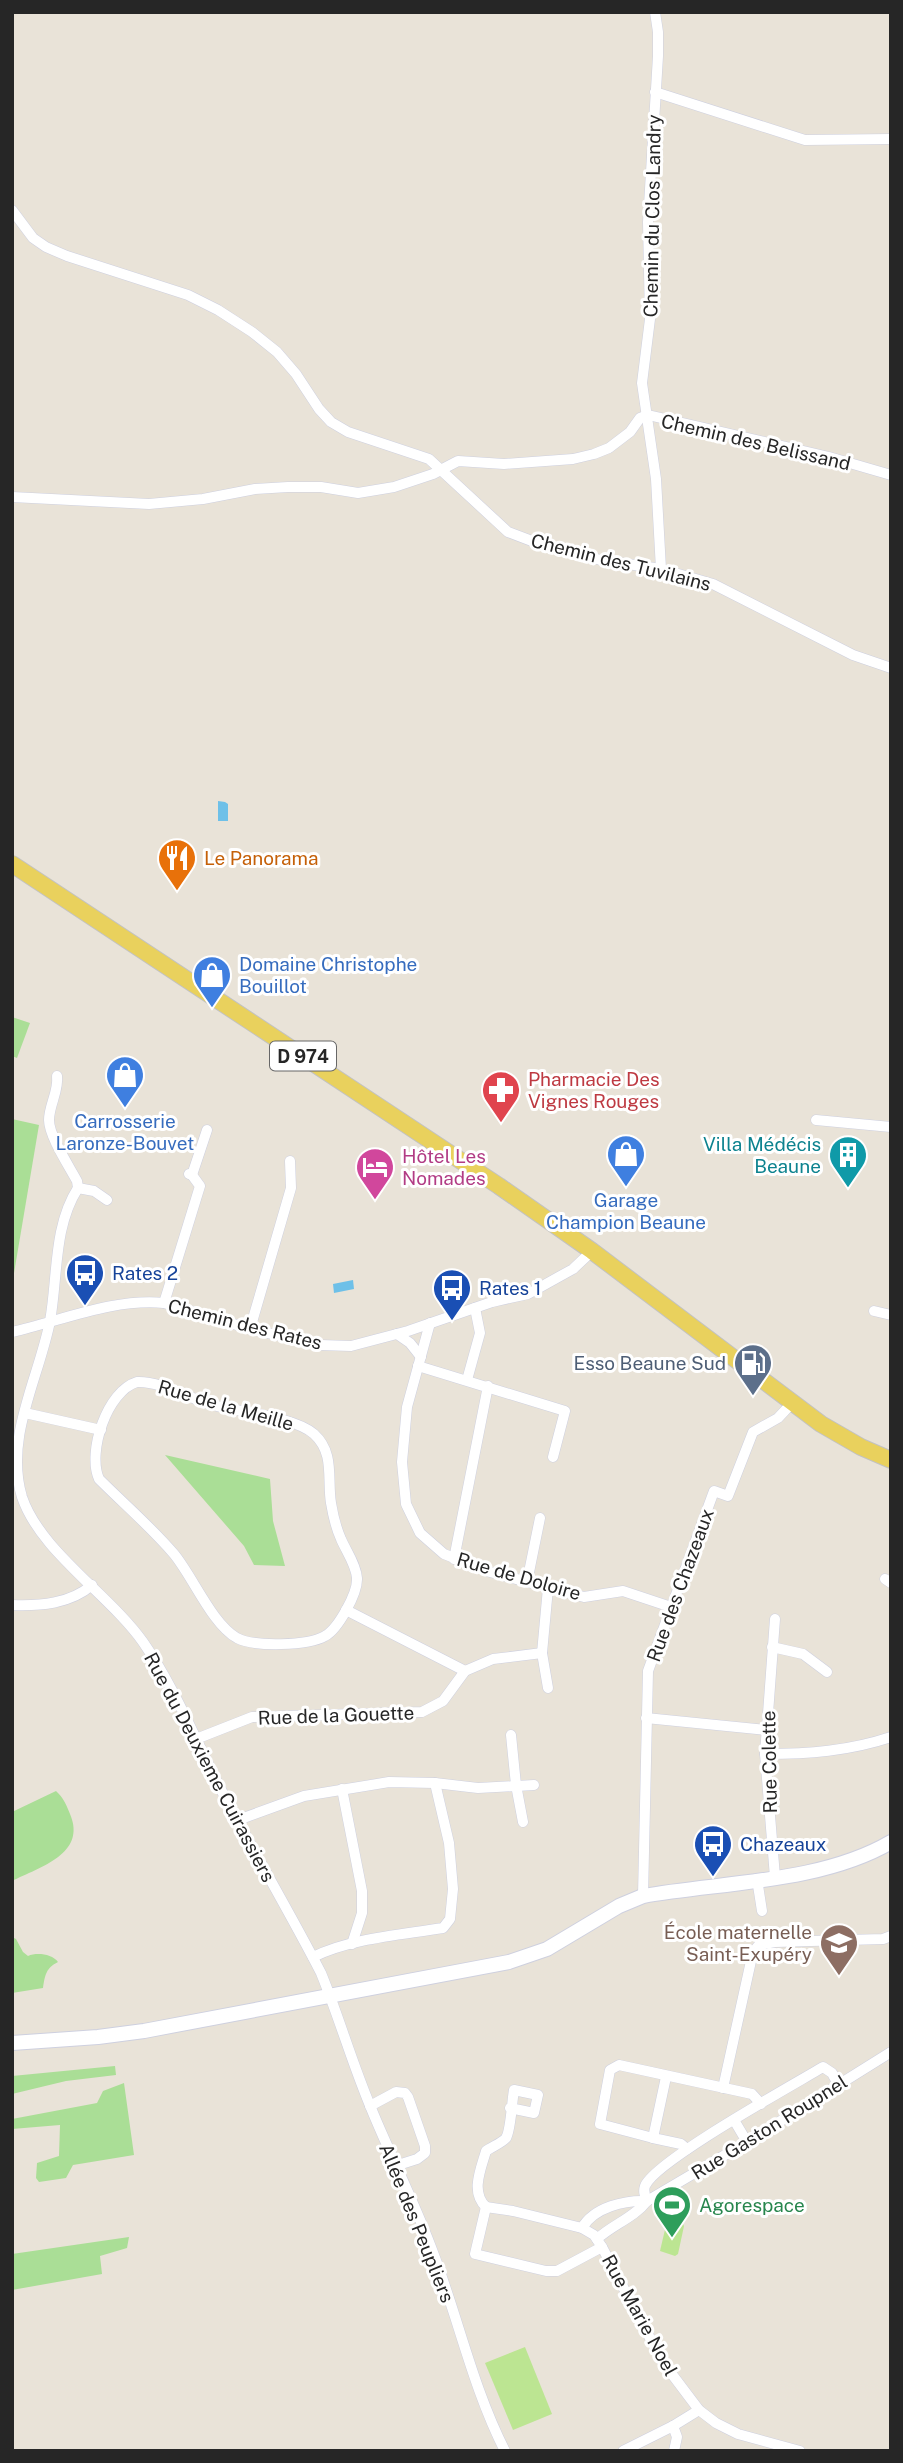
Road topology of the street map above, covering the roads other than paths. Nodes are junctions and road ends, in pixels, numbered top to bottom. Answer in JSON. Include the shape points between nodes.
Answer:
{"nodes":[{"id":1,"x":643,"y":12,"type":"edge"},
{"id":2,"x":654,"y":14,"type":"edge"},
{"id":3,"x":655,"y":92,"type":"junction"},
{"id":4,"x":891,"y":139,"type":"edge"},
{"id":5,"x":12,"y":210,"type":"edge"},
{"id":6,"x":648,"y":415,"type":"junction"},
{"id":7,"x":442,"y":470,"type":"junction"},
{"id":8,"x":891,"y":475,"type":"edge"},
{"id":9,"x":12,"y":498,"type":"edge"},
{"id":10,"x":661,"y":569,"type":"junction"},
{"id":11,"x":891,"y":668,"type":"edge"},
{"id":12,"x":12,"y":864,"type":"edge"},
{"id":13,"x":57,"y":1076,"type":"dead end"},
{"id":14,"x":816,"y":1120,"type":"dead end"},
{"id":15,"x":891,"y":1127,"type":"edge"},
{"id":16,"x":207,"y":1130,"type":"dead end"},
{"id":17,"x":290,"y":1161,"type":"dead end"},
{"id":18,"x":78,"y":1188,"type":"junction"},
{"id":19,"x":107,"y":1200,"type":"dead end"},
{"id":20,"x":592,"y":1251,"type":"junction"},
{"id":21,"x":164,"y":1303,"type":"junction"},
{"id":22,"x":475,"y":1308,"type":"junction"},
{"id":23,"x":874,"y":1311,"type":"dead end"},
{"id":24,"x":891,"y":1315,"type":"edge"},
{"id":25,"x":50,"y":1322,"type":"junction"},
{"id":26,"x":429,"y":1323,"type":"junction"},
{"id":27,"x":250,"y":1329,"type":"junction"},
{"id":28,"x":12,"y":1332,"type":"edge"},
{"id":29,"x":397,"y":1334,"type":"junction"},
{"id":30,"x":419,"y":1362,"type":"junction"},
{"id":31,"x":467,"y":1380,"type":"junction"},
{"id":32,"x":488,"y":1386,"type":"junction"},
{"id":33,"x":792,"y":1403,"type":"junction"},
{"id":34,"x":25,"y":1413,"type":"junction"},
{"id":35,"x":101,"y":1430,"type":"junction"},
{"id":36,"x":554,"y":1457,"type":"dead end"},
{"id":37,"x":891,"y":1460,"type":"edge"},
{"id":38,"x":15,"y":1481,"type":"edge"},
{"id":39,"x":540,"y":1518,"type":"dead end"},
{"id":40,"x":454,"y":1559,"type":"junction"},
{"id":41,"x":527,"y":1582,"type":"junction"},
{"id":42,"x":92,"y":1585,"type":"junction"},
{"id":43,"x":548,"y":1588,"type":"junction"},
{"id":44,"x":12,"y":1605,"type":"edge"},
{"id":45,"x":671,"y":1607,"type":"junction"},
{"id":46,"x":346,"y":1610,"type":"junction"},
{"id":47,"x":775,"y":1619,"type":"dead end"},
{"id":48,"x":772,"y":1647,"type":"junction"},
{"id":49,"x":542,"y":1653,"type":"junction"},
{"id":50,"x":465,"y":1671,"type":"junction"},
{"id":51,"x":827,"y":1672,"type":"dead end"},
{"id":52,"x":548,"y":1688,"type":"dead end"},
{"id":53,"x":646,"y":1718,"type":"junction"},
{"id":54,"x":766,"y":1730,"type":"junction"},
{"id":55,"x":511,"y":1735,"type":"dead end"},
{"id":56,"x":891,"y":1737,"type":"edge"},
{"id":57,"x":196,"y":1739,"type":"junction"},
{"id":58,"x":765,"y":1754,"type":"junction"},
{"id":59,"x":435,"y":1783,"type":"junction"},
{"id":60,"x":534,"y":1784,"type":"dead end"},
{"id":61,"x":516,"y":1786,"type":"junction"},
{"id":62,"x":342,"y":1789,"type":"junction"},
{"id":63,"x":237,"y":1820,"type":"junction"},
{"id":64,"x":523,"y":1822,"type":"dead end"},
{"id":65,"x":890,"y":1844,"type":"edge"},
{"id":66,"x":775,"y":1877,"type":"junction"},
{"id":67,"x":757,"y":1880,"type":"junction"},
{"id":68,"x":643,"y":1896,"type":"junction"},
{"id":69,"x":762,"y":1911,"type":"dead end"},
{"id":70,"x":891,"y":1936,"type":"edge"},
{"id":71,"x":352,"y":1944,"type":"junction"},
{"id":72,"x":313,"y":1957,"type":"junction"},
{"id":73,"x":330,"y":1996,"type":"junction"},
{"id":74,"x":12,"y":2043,"type":"edge"},
{"id":75,"x":891,"y":2052,"type":"edge"},
{"id":76,"x":666,"y":2077,"type":"junction"},
{"id":77,"x":838,"y":2084,"type":"junction"},
{"id":78,"x":723,"y":2088,"type":"junction"},
{"id":79,"x":761,"y":2104,"type":"junction"},
{"id":80,"x":370,"y":2106,"type":"junction"},
{"id":81,"x":510,"y":2108,"type":"dead end"},
{"id":82,"x":734,"y":2120,"type":"junction"},
{"id":83,"x":653,"y":2138,"type":"junction"},
{"id":84,"x":747,"y":2142,"type":"junction"},
{"id":85,"x":687,"y":2149,"type":"junction"},
{"id":86,"x":395,"y":2166,"type":"junction"},
{"id":87,"x":648,"y":2201,"type":"junction"},
{"id":88,"x":486,"y":2207,"type":"junction"},
{"id":89,"x":593,"y":2237,"type":"junction"},
{"id":90,"x":699,"y":2410,"type":"junction"},
{"id":91,"x":673,"y":2427,"type":"junction"},
{"id":92,"x":505,"y":2451,"type":"edge"},
{"id":93,"x":623,"y":2451,"type":"edge"},
{"id":94,"x":674,"y":2451,"type":"edge"},
{"id":95,"x":800,"y":2451,"type":"edge"}],
"edges":[{"from":1,"to":2,"type":"street"},
{"from":2,"to":3,"type":"street","name":"Chemin du Clos Landry","via":[[658,32]]},
{"from":3,"to":4,"type":"street","via":[[805,140]]},
{"from":3,"to":6,"type":"street","name":"Chemin du Clos Landry","via":[[648,222],[650,320],[642,383]]},
{"from":5,"to":7,"type":"street","via":[[46,247],[188,295],[218,310],[277,352],[331,422],[429,459]]},
{"from":6,"to":7,"type":"street","name":"Chemin des Belissand","via":[[609,448],[594,454],[504,464],[458,461]]},
{"from":6,"to":8,"type":"street","name":"Chemin des Belissand"},
{"from":6,"to":10,"type":"street","name":"Chemin du Clos Landry"},
{"from":7,"to":9,"type":"street","name":"Chemin des Belissand","via":[[394,487],[358,493],[288,486],[149,504]]},
{"from":7,"to":10,"type":"street","name":"Chemin des Tuvilains","via":[[508,532],[601,560]]},
{"from":10,"to":11,"type":"street","name":"Chemin des Tuvilains","via":[[713,584],[853,655]]},
{"from":12,"to":20,"type":"main road","number":"D 974"},
{"from":13,"to":18,"type":"street","via":[[49,1126]]},
{"from":14,"to":15,"type":"street"},
{"from":16,"to":21,"type":"street","via":[[191,1175],[200,1186]]},
{"from":17,"to":27,"type":"street","via":[[291,1188]]},
{"from":18,"to":19,"type":"street"},
{"from":18,"to":25,"type":"street","name":"Rue du Deuxieme Cuirassiers","via":[[62,1230]]},
{"from":20,"to":22,"type":"street","name":"Chemin des Rates","via":[[543,1287]]},
{"from":20,"to":33,"type":"main road","number":"D 974"},
{"from":21,"to":25,"type":"street","name":"Chemin des Rates","via":[[127,1303]]},
{"from":21,"to":27,"type":"street","name":"Chemin des Rates"},
{"from":22,"to":26,"type":"street","name":"Chemin des Rates"},
{"from":22,"to":31,"type":"street","via":[[480,1333]]},
{"from":23,"to":24,"type":"street"},
{"from":25,"to":28,"type":"street","name":"Chemin des Rates"},
{"from":25,"to":34,"type":"street","name":"Rue du Deuxieme Cuirassiers"},
{"from":26,"to":29,"type":"street","name":"Chemin des Rates"},
{"from":26,"to":30,"type":"street","name":"Rue de Doloire"},
{"from":27,"to":29,"type":"street","name":"Chemin des Rates","via":[[341,1347]]},
{"from":29,"to":30,"type":"street","via":[[410,1343]]},
{"from":30,"to":31,"type":"street"},
{"from":30,"to":40,"type":"street","name":"Rue de Doloire","via":[[403,1435],[406,1504],[420,1533]]},
{"from":31,"to":32,"type":"street"},
{"from":32,"to":36,"type":"street","via":[[565,1411]]},
{"from":32,"to":40,"type":"street"},
{"from":33,"to":37,"type":"main road","number":"D 974","via":[[837,1433]]},
{"from":33,"to":45,"type":"street","name":"Rue des Chazeaux","via":[[778,1418],[753,1432],[728,1496],[714,1491]]},
{"from":34,"to":35,"type":"street"},
{"from":34,"to":38,"type":"street","name":"Rue du Deuxieme Cuirassiers"},
{"from":35,"to":46,"type":"street","name":"Rue de la Meille","via":[[95,1464],[99,1479],[174,1555],[229,1633],[255,1644],[318,1639],[332,1632]]},
{"from":35,"to":46,"type":"street","name":"Rue de la Meille","via":[[120,1391],[146,1382],[310,1431],[328,1459],[331,1504],[357,1574]]},
{"from":38,"to":42,"type":"street","name":"Rue du Deuxieme Cuirassiers","via":[[37,1527]]},
{"from":39,"to":41,"type":"street"},
{"from":40,"to":41,"type":"street","name":"Rue de Doloire"},
{"from":41,"to":43,"type":"street","name":"Rue de Doloire"},
{"from":42,"to":44,"type":"street","via":[[61,1601]]},
{"from":42,"to":57,"type":"street","name":"Rue du Deuxieme Cuirassiers","via":[[142,1640]]},
{"from":43,"to":45,"type":"street","name":"Rue de Doloire","via":[[584,1597],[623,1591]]},
{"from":43,"to":49,"type":"street"},
{"from":45,"to":53,"type":"street","name":"Rue des Chazeaux","via":[[648,1671]]},
{"from":46,"to":50,"type":"street"},
{"from":47,"to":48,"type":"street","name":"Rue Colette"},
{"from":48,"to":51,"type":"street","via":[[803,1654]]},
{"from":48,"to":54,"type":"street","name":"Rue Colette"},
{"from":49,"to":50,"type":"street","via":[[493,1659]]},
{"from":49,"to":52,"type":"street"},
{"from":50,"to":57,"type":"street","name":"Rue de la Gouette","via":[[443,1701],[422,1712],[252,1717]]},
{"from":53,"to":54,"type":"street"},
{"from":53,"to":68,"type":"street","name":"Rue des Chazeaux"},
{"from":54,"to":58,"type":"street","name":"Rue Colette"},
{"from":55,"to":61,"type":"street"},
{"from":56,"to":58,"type":"street","via":[[833,1751]]},
{"from":57,"to":63,"type":"street","name":"Rue du Deuxieme Cuirassiers"},
{"from":58,"to":66,"type":"street","name":"Rue Colette"},
{"from":59,"to":61,"type":"street"},
{"from":59,"to":62,"type":"street","via":[[390,1782]]},
{"from":59,"to":71,"type":"street","via":[[449,1843],[450,1919],[443,1928]]},
{"from":60,"to":61,"type":"street"},
{"from":61,"to":64,"type":"street"},
{"from":62,"to":63,"type":"street","via":[[304,1796]]},
{"from":62,"to":71,"type":"street","via":[[362,1891],[362,1913]]},
{"from":63,"to":72,"type":"street","name":"Rue du Deuxieme Cuirassiers"},
{"from":65,"to":66,"type":"main road","via":[[849,1862]]},
{"from":66,"to":67,"type":"main road"},
{"from":67,"to":68,"type":"main road"},
{"from":67,"to":69,"type":"street"},
{"from":68,"to":73,"type":"main road","via":[[527,1957]]},
{"from":70,"to":78,"type":"street","via":[[759,1945],[753,1952]]},
{"from":71,"to":72,"type":"street"},
{"from":72,"to":73,"type":"street","name":"Rue du Deuxieme Cuirassiers"},
{"from":73,"to":74,"type":"main road","via":[[144,2031]]},
{"from":73,"to":80,"type":"street","name":"Allée des Peupliers"},
{"from":75,"to":77,"type":"street","name":"Rue Gaston Roupnel"},
{"from":76,"to":78,"type":"street"},
{"from":76,"to":83,"type":"street"},
{"from":76,"to":83,"type":"street","via":[[613,2066],[599,2121],[602,2126]]},
{"from":77,"to":79,"type":"street","via":[[823,2067]]},
{"from":77,"to":84,"type":"street","name":"Rue Gaston Roupnel"},
{"from":78,"to":79,"type":"street","via":[[752,2094]]},
{"from":79,"to":82,"type":"street"},
{"from":80,"to":86,"type":"street","name":"Allée des Peupliers"},
{"from":80,"to":86,"type":"street","via":[[396,2092],[408,2097],[425,2153]]},
{"from":81,"to":88,"type":"street","via":[[505,2139],[485,2151],[477,2189]]},
{"from":82,"to":84,"type":"street"},
{"from":82,"to":85,"type":"street"},
{"from":83,"to":85,"type":"street"},
{"from":84,"to":87,"type":"street","name":"Rue Gaston Roupnel"},
{"from":85,"to":87,"type":"street","via":[[646,2183]]},
{"from":86,"to":92,"type":"street","name":"Allée des Peupliers","via":[[435,2257],[480,2397]]},
{"from":87,"to":89,"type":"street","name":"Rue Gaston Roupnel"},
{"from":87,"to":89,"type":"street","name":"Rue Gaston Roupnel","via":[[621,2203],[591,2217]]},
{"from":88,"to":89,"type":"street"},
{"from":88,"to":89,"type":"street","via":[[475,2254],[557,2271]]},
{"from":89,"to":90,"type":"street","name":"Rue Marie Noel","via":[[662,2361]]},
{"from":90,"to":91,"type":"street"},
{"from":90,"to":95,"type":"street","name":"Rue Marie Noel","via":[[738,2434]]},
{"from":91,"to":93,"type":"street"},
{"from":91,"to":94,"type":"street","via":[[677,2437]]}]}
